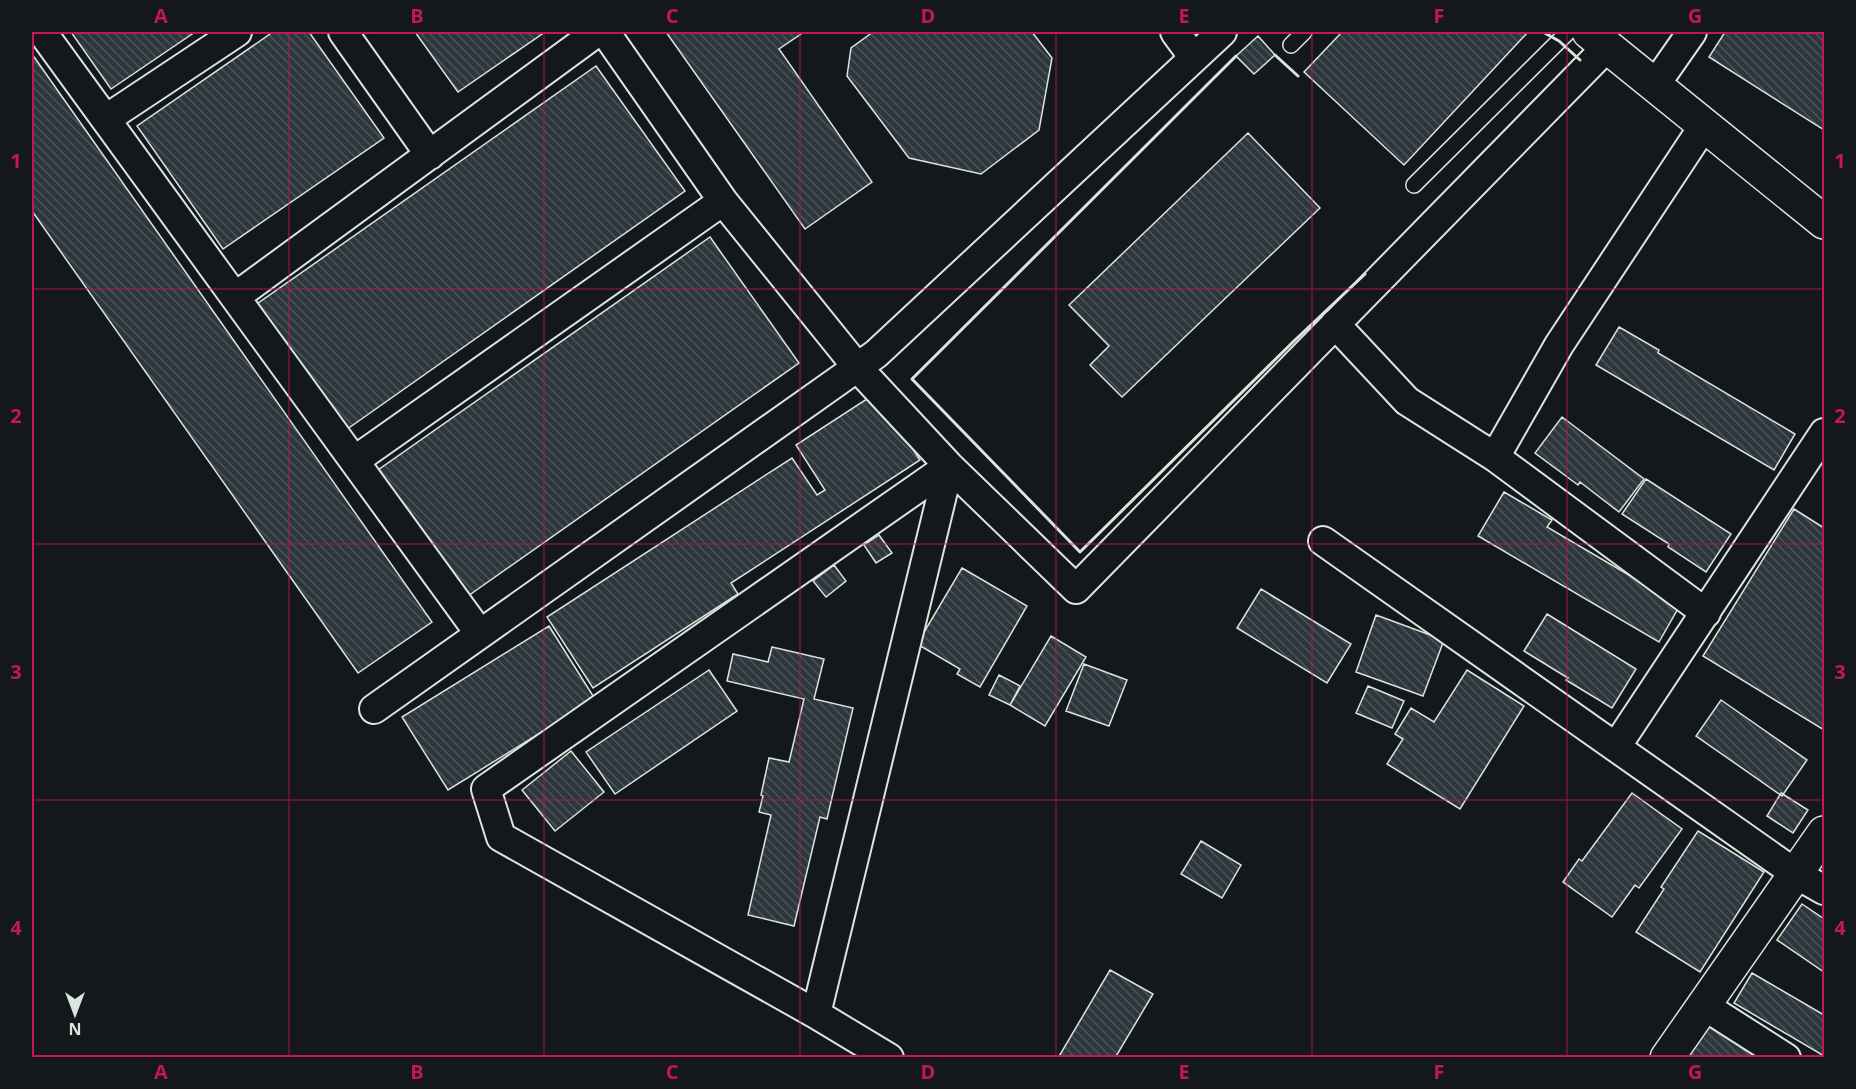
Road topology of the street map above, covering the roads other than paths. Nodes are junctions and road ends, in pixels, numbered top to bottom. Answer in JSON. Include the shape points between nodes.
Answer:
{"nodes":[{"id":1,"x":42,"y":32,"type":"edge"},
{"id":2,"x":237,"y":32,"type":"edge"},
{"id":3,"x":343,"y":32,"type":"edge"},
{"id":4,"x":597,"y":32,"type":"edge"},
{"id":5,"x":605,"y":32,"type":"edge"},
{"id":6,"x":1175,"y":32,"type":"edge"},
{"id":7,"x":1222,"y":32,"type":"edge"},
{"id":8,"x":1304,"y":32,"type":"edge"},
{"id":9,"x":1568,"y":32,"type":"edge"},
{"id":10,"x":1692,"y":32,"type":"edge"},
{"id":11,"x":1598,"y":39,"type":"edge"},
{"id":12,"x":1291,"y":45,"type":"dead end"},
{"id":13,"x":1194,"y":58,"type":"junction"},
{"id":14,"x":1655,"y":85,"type":"junction"},
{"id":15,"x":106,"y":119,"type":"junction"},
{"id":16,"x":1705,"y":124,"type":"junction"},
{"id":17,"x":430,"y":155,"type":"junction"},
{"id":18,"x":1414,"y":185,"type":"dead end"},
{"id":19,"x":723,"y":201,"type":"junction"},
{"id":20,"x":1824,"y":222,"type":"edge"},
{"id":21,"x":235,"y":297,"type":"junction"},
{"id":22,"x":1335,"y":324,"type":"junction"},
{"id":23,"x":857,"y":367,"type":"junction"},
{"id":24,"x":1824,"y":433,"type":"edge"},
{"id":25,"x":1495,"y":457,"type":"junction"},
{"id":26,"x":354,"y":461,"type":"junction"},
{"id":27,"x":949,"y":466,"type":"junction"},
{"id":28,"x":1323,"y":541,"type":"dead end"},
{"id":29,"x":1706,"y":613,"type":"junction"},
{"id":30,"x":480,"y":634,"type":"junction"},
{"id":31,"x":374,"y":709,"type":"dead end"},
{"id":32,"x":1616,"y":747,"type":"junction"},
{"id":33,"x":1824,"y":833,"type":"edge"},
{"id":34,"x":1796,"y":874,"type":"junction"},
{"id":35,"x":1824,"y":890,"type":"edge"},
{"id":36,"x":1703,"y":1005,"type":"junction"},
{"id":37,"x":816,"y":1014,"type":"junction"},
{"id":38,"x":888,"y":1058,"type":"edge"},
{"id":39,"x":1667,"y":1058,"type":"edge"},
{"id":40,"x":1786,"y":1058,"type":"edge"}],
"edges":[{"from":1,"to":15,"type":"street"},
{"from":2,"to":15,"type":"street"},
{"from":3,"to":17,"type":"street"},
{"from":4,"to":17,"type":"street"},
{"from":5,"to":19,"type":"street"},
{"from":6,"to":13,"type":"street"},
{"from":7,"to":13,"type":"street"},
{"from":8,"to":12,"type":"lane"},
{"from":9,"to":18,"type":"lane"},
{"from":10,"to":14,"type":"street"},
{"from":11,"to":14,"type":"main road"},
{"from":11,"to":22,"type":"street"},
{"from":13,"to":23,"type":"street","via":[[876,354]]},
{"from":14,"to":16,"type":"main road"},
{"from":15,"to":21,"type":"street"},
{"from":16,"to":20,"type":"main road"},
{"from":16,"to":25,"type":"street","via":[[1559,345]]},
{"from":17,"to":21,"type":"street"},
{"from":19,"to":23,"type":"street"},
{"from":19,"to":26,"type":"street"},
{"from":21,"to":26,"type":"street"},
{"from":22,"to":25,"type":"street","via":[[1407,401]]},
{"from":22,"to":27,"type":"street","via":[[1076,589]]},
{"from":23,"to":27,"type":"street"},
{"from":23,"to":30,"type":"street"},
{"from":24,"to":29,"type":"street"},
{"from":25,"to":29,"type":"street"},
{"from":26,"to":30,"type":"street"},
{"from":27,"to":37,"type":"street"},
{"from":27,"to":37,"type":"street","via":[[486,789],[501,837]]},
{"from":28,"to":32,"type":"street"},
{"from":29,"to":32,"type":"street"},
{"from":30,"to":31,"type":"street"},
{"from":32,"to":34,"type":"street"},
{"from":33,"to":34,"type":"main road"},
{"from":34,"to":35,"type":"street"},
{"from":34,"to":36,"type":"main road"},
{"from":36,"to":39,"type":"main road"},
{"from":36,"to":40,"type":"street"},
{"from":37,"to":38,"type":"street"}]}
